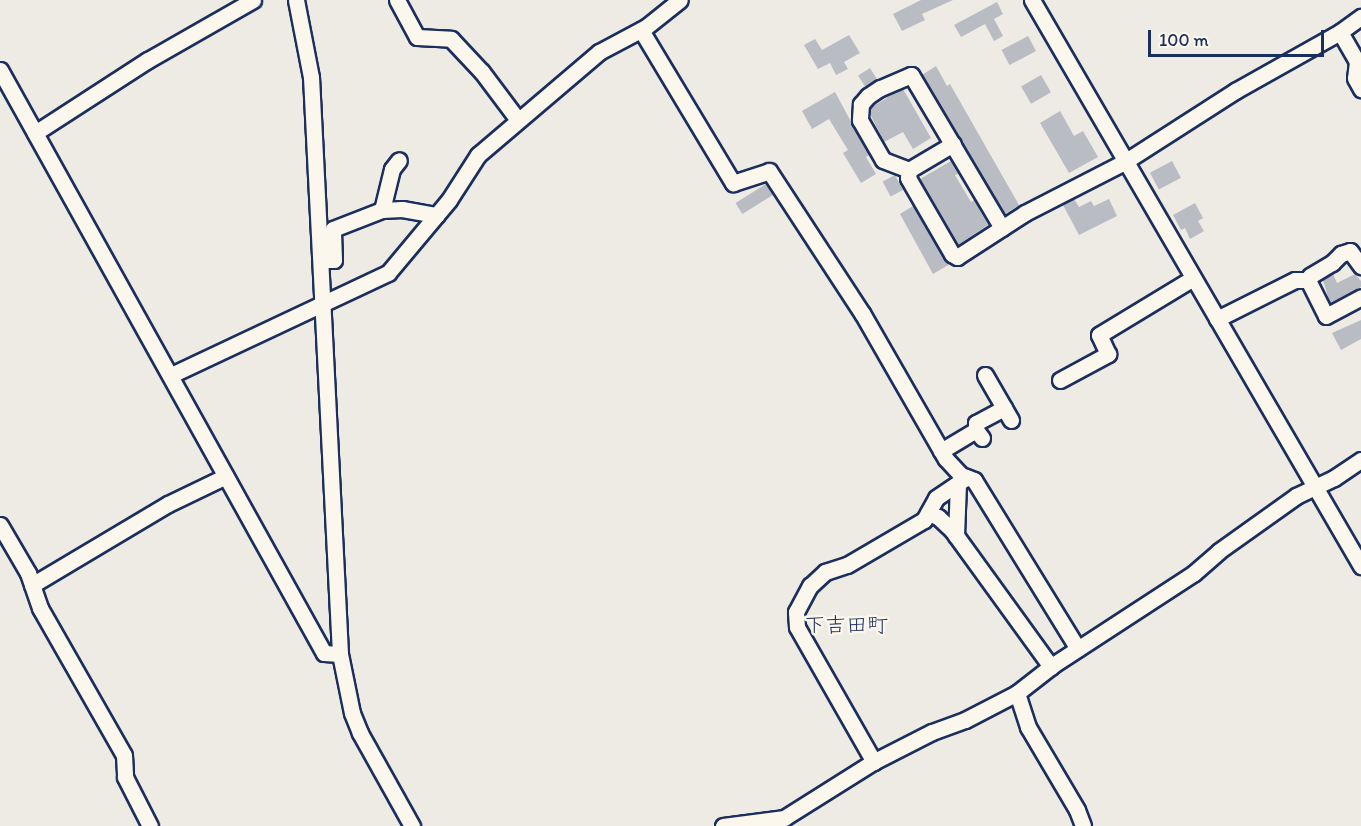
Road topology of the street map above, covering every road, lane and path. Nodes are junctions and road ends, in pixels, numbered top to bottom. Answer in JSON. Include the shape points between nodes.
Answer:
{"nodes":[{"id":1,"x":254,"y":0,"type":"edge"},
{"id":2,"x":296,"y":0,"type":"edge"},
{"id":3,"x":397,"y":0,"type":"edge"},
{"id":4,"x":680,"y":0,"type":"edge"},
{"id":5,"x":1032,"y":0,"type":"edge"},
{"id":6,"x":1361,"y":17,"type":"edge"},
{"id":7,"x":641,"y":30,"type":"junction"},
{"id":8,"x":1340,"y":32,"type":"junction"},
{"id":9,"x":0,"y":70,"type":"edge"},
{"id":10,"x":1361,"y":89,"type":"edge"},
{"id":11,"x":518,"y":120,"type":"junction"},
{"id":12,"x":35,"y":133,"type":"junction"},
{"id":13,"x":953,"y":144,"type":"junction"},
{"id":14,"x":399,"y":160,"type":"dead end"},
{"id":15,"x":1126,"y":161,"type":"junction"},
{"id":16,"x":909,"y":170,"type":"junction"},
{"id":17,"x":382,"y":210,"type":"junction"},
{"id":18,"x":436,"y":215,"type":"junction"},
{"id":19,"x":1002,"y":228,"type":"junction"},
{"id":20,"x":321,"y":260,"type":"junction"},
{"id":21,"x":1361,"y":266,"type":"edge"},
{"id":22,"x":1193,"y":278,"type":"junction"},
{"id":23,"x":1308,"y":280,"type":"junction"},
{"id":24,"x":1361,"y":297,"type":"edge"},
{"id":25,"x":323,"y":303,"type":"junction"},
{"id":26,"x":1216,"y":319,"type":"junction"},
{"id":27,"x":171,"y":375,"type":"junction"},
{"id":28,"x":986,"y":375,"type":"dead end"},
{"id":29,"x":1060,"y":380,"type":"dead end"},
{"id":30,"x":941,"y":451,"type":"junction"},
{"id":31,"x":1361,"y":460,"type":"edge"},
{"id":32,"x":226,"y":476,"type":"junction"},
{"id":33,"x":962,"y":480,"type":"junction"},
{"id":34,"x":1314,"y":488,"type":"junction"},
{"id":35,"x":928,"y":513,"type":"junction"},
{"id":36,"x":0,"y":525,"type":"edge"},
{"id":37,"x":956,"y":536,"type":"junction"},
{"id":38,"x":1361,"y":566,"type":"edge"},
{"id":39,"x":32,"y":585,"type":"junction"},
{"id":40,"x":1078,"y":649,"type":"junction"},
{"id":41,"x":340,"y":654,"type":"junction"},
{"id":42,"x":1051,"y":667,"type":"junction"},
{"id":43,"x":1017,"y":693,"type":"junction"},
{"id":44,"x":874,"y":762,"type":"junction"},
{"id":45,"x":150,"y":826,"type":"edge"},
{"id":46,"x":412,"y":826,"type":"edge"},
{"id":47,"x":723,"y":826,"type":"edge"},
{"id":48,"x":1083,"y":826,"type":"edge"}],
"edges":[{"from":1,"to":12,"type":"street","via":[[148,60]]},
{"from":2,"to":20,"type":"street","via":[[311,77]]},
{"from":3,"to":11,"type":"street","via":[[417,37],[451,39]]},
{"from":4,"to":7,"type":"street"},
{"from":5,"to":15,"type":"street"},
{"from":6,"to":8,"type":"street"},
{"from":7,"to":11,"type":"street","via":[[599,52]]},
{"from":7,"to":30,"type":"street","via":[[733,183],[769,171],[862,313]]},
{"from":8,"to":10,"type":"street","via":[[1357,62],[1356,78]]},
{"from":8,"to":15,"type":"street","via":[[1235,91]]},
{"from":9,"to":12,"type":"street"},
{"from":11,"to":18,"type":"street","via":[[478,155]]},
{"from":12,"to":27,"type":"street"},
{"from":13,"to":16,"type":"street"},
{"from":13,"to":16,"type":"street","via":[[911,75],[880,88],[861,104],[860,120],[883,160]]},
{"from":13,"to":19,"type":"street"},
{"from":14,"to":17,"type":"street","via":[[392,169]]},
{"from":15,"to":19,"type":"street"},
{"from":15,"to":22,"type":"street"},
{"from":16,"to":19,"type":"street","via":[[908,178],[952,254],[957,257],[968,252]]},
{"from":17,"to":18,"type":"street"},
{"from":17,"to":20,"type":"street","via":[[333,229],[334,260]]},
{"from":18,"to":25,"type":"street","via":[[388,273]]},
{"from":20,"to":25,"type":"street"},
{"from":21,"to":23,"type":"street","via":[[1350,251]]},
{"from":22,"to":26,"type":"street"},
{"from":22,"to":29,"type":"street","via":[[1099,335],[1108,354]]},
{"from":23,"to":24,"type":"street","via":[[1326,316]]},
{"from":23,"to":26,"type":"street","via":[[1295,279]]},
{"from":25,"to":27,"type":"street"},
{"from":25,"to":41,"type":"street"},
{"from":26,"to":34,"type":"street"},
{"from":27,"to":32,"type":"street"},
{"from":28,"to":30,"type":"street","via":[[1008,414],[976,423],[979,434]]},
{"from":30,"to":33,"type":"street"},
{"from":31,"to":34,"type":"street"},
{"from":32,"to":39,"type":"street","via":[[168,504]]},
{"from":32,"to":41,"type":"street","via":[[324,653]]},
{"from":33,"to":35,"type":"street","via":[[936,498]]},
{"from":33,"to":37,"type":"street"},
{"from":33,"to":40,"type":"street","via":[[974,480]]},
{"from":34,"to":38,"type":"street"},
{"from":34,"to":40,"type":"street","via":[[1289,501],[1194,573]]},
{"from":35,"to":37,"type":"street","via":[[938,517]]},
{"from":35,"to":44,"type":"street","via":[[924,520],[847,565],[825,572],[810,586],[796,612],[797,627]]},
{"from":36,"to":39,"type":"street"},
{"from":37,"to":42,"type":"street"},
{"from":39,"to":45,"type":"street","via":[[40,608],[124,755],[125,777]]},
{"from":40,"to":42,"type":"street"},
{"from":41,"to":46,"type":"street","via":[[360,733]]},
{"from":42,"to":43,"type":"street"},
{"from":43,"to":44,"type":"street"},
{"from":43,"to":48,"type":"street","via":[[1028,727]]},
{"from":44,"to":47,"type":"street","via":[[784,818]]}]}
